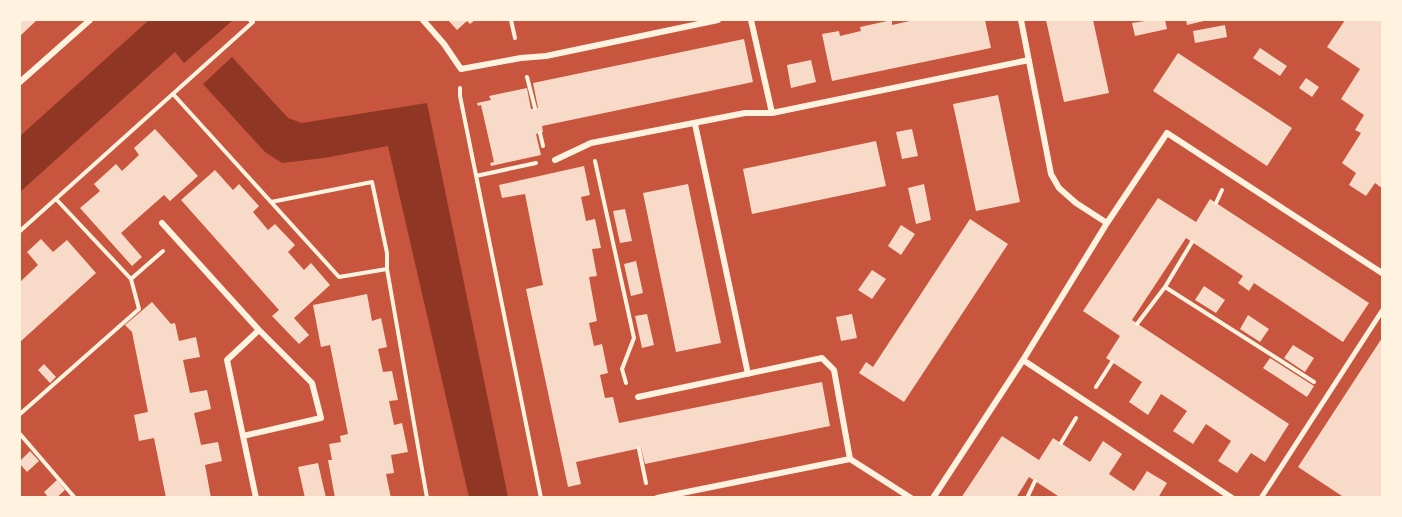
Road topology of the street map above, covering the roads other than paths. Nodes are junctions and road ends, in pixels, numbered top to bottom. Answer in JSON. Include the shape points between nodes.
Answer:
{"nodes":[{"id":1,"x":90,"y":20,"type":"edge"},
{"id":2,"x":423,"y":20,"type":"edge"},
{"id":3,"x":718,"y":20,"type":"edge"},
{"id":4,"x":751,"y":20,"type":"edge"},
{"id":5,"x":1021,"y":20,"type":"edge"},
{"id":6,"x":1029,"y":60,"type":"junction"},
{"id":7,"x":20,"y":82,"type":"edge"},
{"id":8,"x":772,"y":113,"type":"junction"},
{"id":9,"x":695,"y":124,"type":"junction"},
{"id":10,"x":555,"y":160,"type":"road end"},
{"id":11,"x":1107,"y":222,"type":"junction"},
{"id":12,"x":162,"y":223,"type":"dead end"},
{"id":13,"x":1383,"y":273,"type":"edge"},
{"id":14,"x":1383,"y":311,"type":"edge"},
{"id":15,"x":259,"y":330,"type":"junction"},
{"id":16,"x":1023,"y":360,"type":"junction"},
{"id":17,"x":748,"y":374,"type":"junction"},
{"id":18,"x":638,"y":397,"type":"dead end"},
{"id":19,"x":243,"y":435,"type":"junction"},
{"id":20,"x":850,"y":459,"type":"junction"},
{"id":21,"x":256,"y":498,"type":"edge"},
{"id":22,"x":657,"y":498,"type":"edge"},
{"id":23,"x":911,"y":498,"type":"edge"},
{"id":24,"x":933,"y":498,"type":"edge"},
{"id":25,"x":1232,"y":498,"type":"edge"},
{"id":26,"x":1262,"y":498,"type":"edge"}],
"edges":[{"from":1,"to":7,"type":"street"},
{"from":2,"to":3,"type":"street","via":[[461,69],[546,57]]},
{"from":4,"to":8,"type":"street"},
{"from":5,"to":6,"type":"street"},
{"from":6,"to":8,"type":"street"},
{"from":6,"to":11,"type":"street","via":[[1051,174],[1059,188],[1076,203]]},
{"from":8,"to":9,"type":"street","via":[[745,113]]},
{"from":9,"to":10,"type":"street","via":[[591,143]]},
{"from":9,"to":17,"type":"street"},
{"from":11,"to":13,"type":"street","via":[[1167,133]]},
{"from":11,"to":16,"type":"street"},
{"from":12,"to":15,"type":"street"},
{"from":14,"to":26,"type":"street"},
{"from":15,"to":19,"type":"street","via":[[227,360]]},
{"from":15,"to":19,"type":"street","via":[[312,383],[321,418]]},
{"from":16,"to":24,"type":"street"},
{"from":16,"to":25,"type":"street"},
{"from":17,"to":18,"type":"street"},
{"from":17,"to":20,"type":"street","via":[[822,358],[834,370]]},
{"from":19,"to":21,"type":"street"},
{"from":20,"to":22,"type":"street"},
{"from":20,"to":23,"type":"street"}]}
